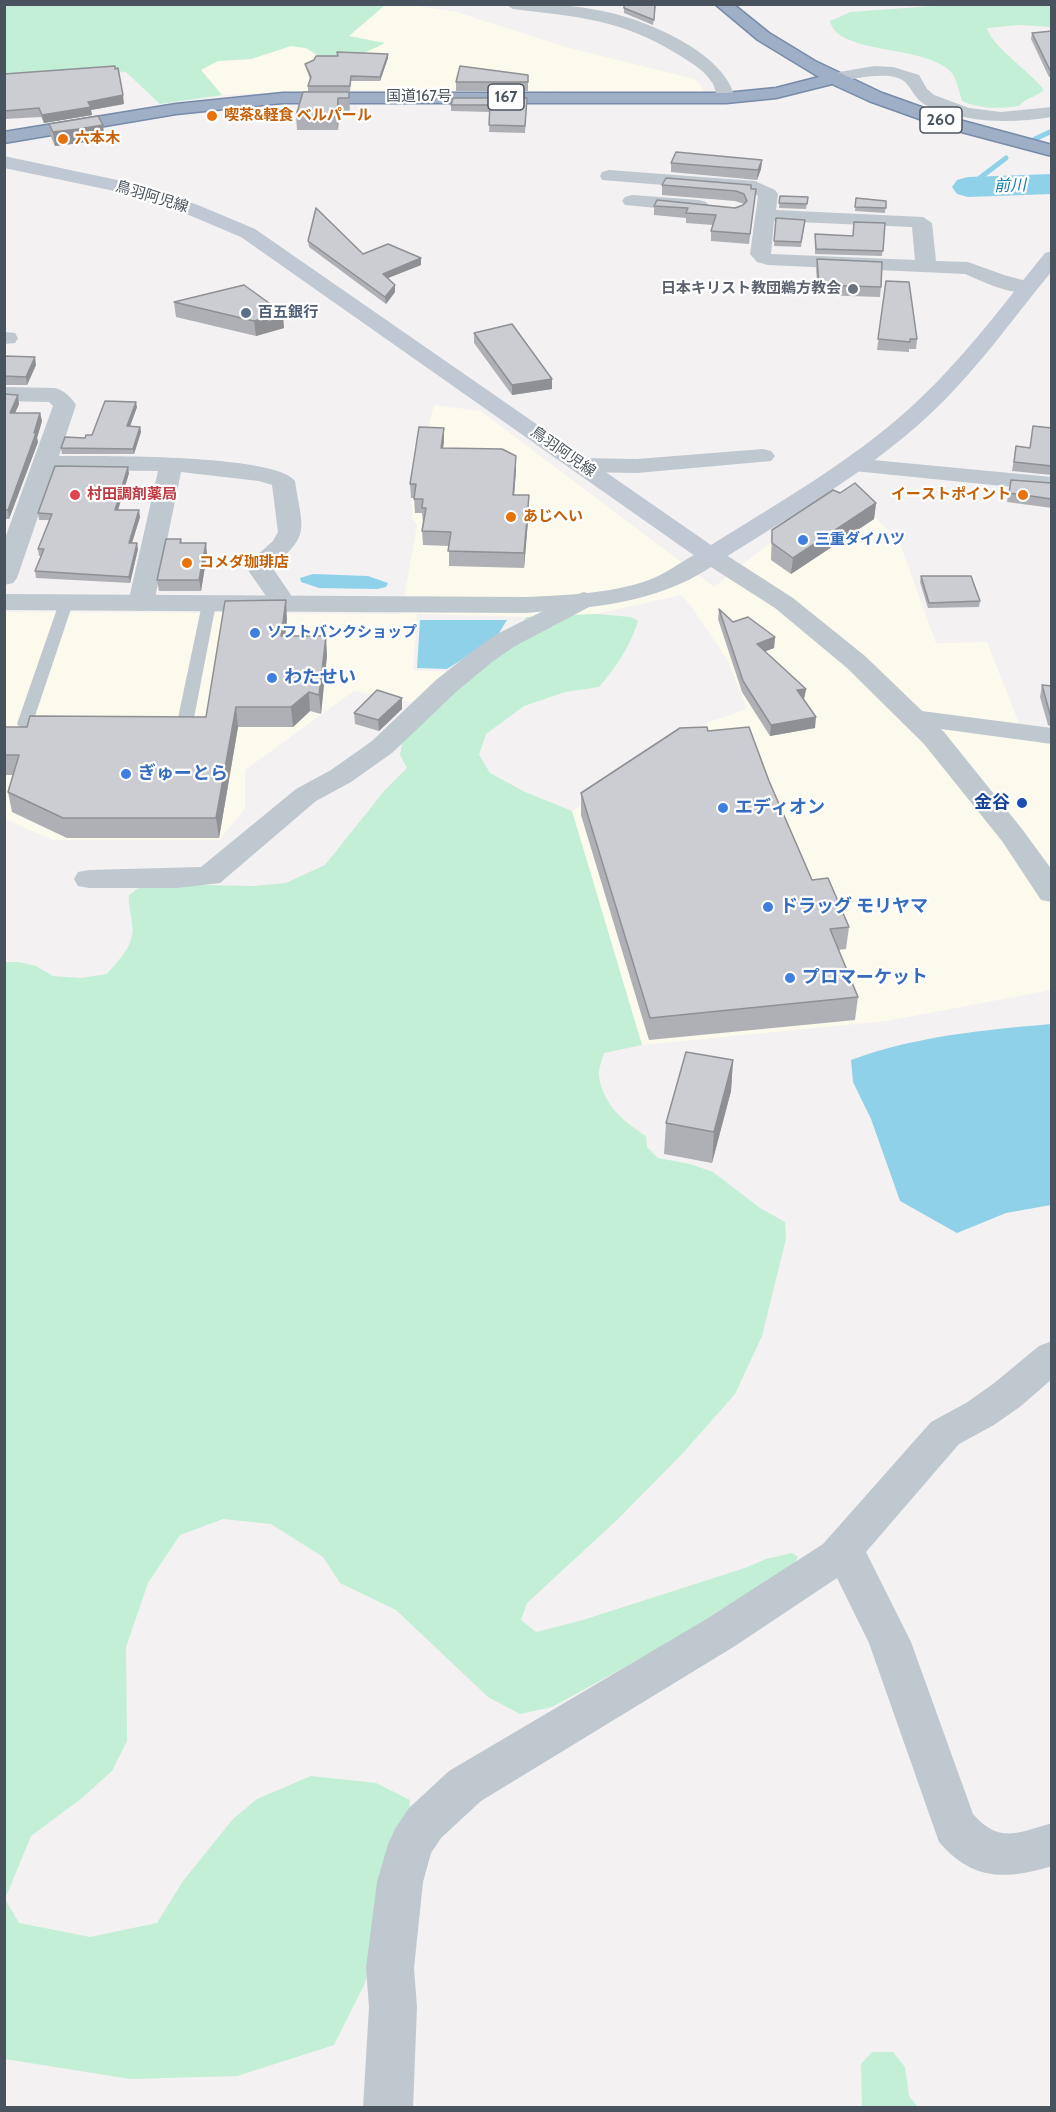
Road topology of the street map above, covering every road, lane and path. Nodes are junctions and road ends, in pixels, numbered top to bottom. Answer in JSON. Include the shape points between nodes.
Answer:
{"nodes":[{"id":1,"x":513,"y":4,"type":"edge"},
{"id":2,"x":723,"y":4,"type":"edge"},
{"id":3,"x":834,"y":78,"type":"junction"},
{"id":4,"x":726,"y":98,"type":"junction"},
{"id":5,"x":1052,"y":112,"type":"edge"},
{"id":6,"x":4,"y":138,"type":"edge"},
{"id":7,"x":1052,"y":151,"type":"edge"},
{"id":8,"x":4,"y":162,"type":"edge"},
{"id":9,"x":609,"y":176,"type":"dead end"},
{"id":10,"x":632,"y":201,"type":"dead end"},
{"id":11,"x":721,"y":208,"type":"edge"},
{"id":12,"x":743,"y":209,"type":"edge"},
{"id":13,"x":765,"y":213,"type":"junction"},
{"id":14,"x":1052,"y":256,"type":"edge"},
{"id":15,"x":926,"y":266,"type":"junction"},
{"id":16,"x":1027,"y":287,"type":"junction"},
{"id":17,"x":4,"y":394,"type":"edge"},
{"id":18,"x":764,"y":456,"type":"dead end"},
{"id":19,"x":46,"y":463,"type":"junction"},
{"id":20,"x":171,"y":464,"type":"junction"},
{"id":21,"x":581,"y":465,"type":"junction"},
{"id":22,"x":852,"y":465,"type":"junction"},
{"id":23,"x":1052,"y":484,"type":"edge"},
{"id":24,"x":711,"y":556,"type":"junction"},
{"id":25,"x":4,"y":578,"type":"edge"},
{"id":26,"x":584,"y":600,"type":"junction"},
{"id":27,"x":4,"y":602,"type":"edge"},
{"id":28,"x":66,"y":603,"type":"junction"},
{"id":29,"x":141,"y":603,"type":"junction"},
{"id":30,"x":209,"y":604,"type":"junction"},
{"id":31,"x":284,"y":604,"type":"junction"},
{"id":32,"x":914,"y":718,"type":"junction"},
{"id":33,"x":151,"y":723,"type":"edge"},
{"id":34,"x":71,"y":724,"type":"edge"},
{"id":35,"x":1052,"y":736,"type":"edge"},
{"id":36,"x":89,"y":879,"type":"dead end"},
{"id":37,"x":1052,"y":893,"type":"edge"},
{"id":38,"x":1052,"y":1356,"type":"edge"},
{"id":39,"x":844,"y":1549,"type":"junction"},
{"id":40,"x":1052,"y":1844,"type":"edge"},
{"id":41,"x":388,"y":2108,"type":"edge"}],
"edges":[{"from":1,"to":4,"type":"street","via":[[588,13],[634,25],[708,67],[718,78]]},
{"from":2,"to":3,"type":"highway","via":[[778,46]]},
{"from":3,"to":4,"type":"highway","name":"国道167号","number":"167","via":[[767,95]]},
{"from":3,"to":5,"type":"street","via":[[874,70],[903,74],[913,79],[917,90],[929,101],[987,118]]},
{"from":3,"to":7,"type":"highway","number":"260","via":[[919,113]]},
{"from":4,"to":6,"type":"highway","name":"国道167号","number":"167","via":[[283,98],[176,109]]},
{"from":8,"to":21,"type":"main road","name":"鳥羽阿児線","via":[[161,198],[248,233]]},
{"from":9,"to":13,"type":"street","via":[[755,187],[768,194]]},
{"from":10,"to":11,"type":"street"},
{"from":12,"to":13,"type":"street"},
{"from":13,"to":15,"type":"street","via":[[916,220],[922,223]]},
{"from":13,"to":15,"type":"street","via":[[760,254],[764,258]]},
{"from":14,"to":16,"type":"main road"},
{"from":15,"to":16,"type":"street","via":[[968,268]]},
{"from":16,"to":22,"type":"main road","via":[[918,414]]},
{"from":17,"to":19,"type":"street","via":[[56,395],[65,405]]},
{"from":18,"to":21,"type":"street","via":[[636,466]]},
{"from":19,"to":20,"type":"street"},
{"from":19,"to":25,"type":"street"},
{"from":20,"to":29,"type":"street"},
{"from":20,"to":31,"type":"street","via":[[262,474],[283,481],[290,532],[284,545],[258,566]]},
{"from":21,"to":24,"type":"main road","name":"鳥羽阿児線"},
{"from":22,"to":23,"type":"street"},
{"from":22,"to":24,"type":"main road"},
{"from":24,"to":26,"type":"street","via":[[655,587]]},
{"from":24,"to":32,"type":"street","via":[[784,603],[856,662]]},
{"from":26,"to":31,"type":"street","via":[[525,605]]},
{"from":26,"to":36,"type":"street","via":[[483,656],[382,747],[306,795],[208,876]]},
{"from":27,"to":28,"type":"street"},
{"from":28,"to":29,"type":"street"},
{"from":28,"to":34,"type":"lane","via":[[25,724]]},
{"from":29,"to":30,"type":"street"},
{"from":30,"to":31,"type":"street"},
{"from":30,"to":33,"type":"lane","via":[[185,723]]},
{"from":32,"to":35,"type":"street"},
{"from":32,"to":37,"type":"street","via":[[1012,835]]},
{"from":38,"to":39,"type":"street","via":[[1007,1395],[945,1433]]},
{"from":39,"to":40,"type":"street","via":[[890,1642],[955,1827],[964,1840],[993,1854],[1010,1856]]},
{"from":39,"to":41,"type":"street","via":[[730,1627],[465,1786],[425,1823],[411,1844],[400,1882],[390,1968],[393,2007]]}]}
